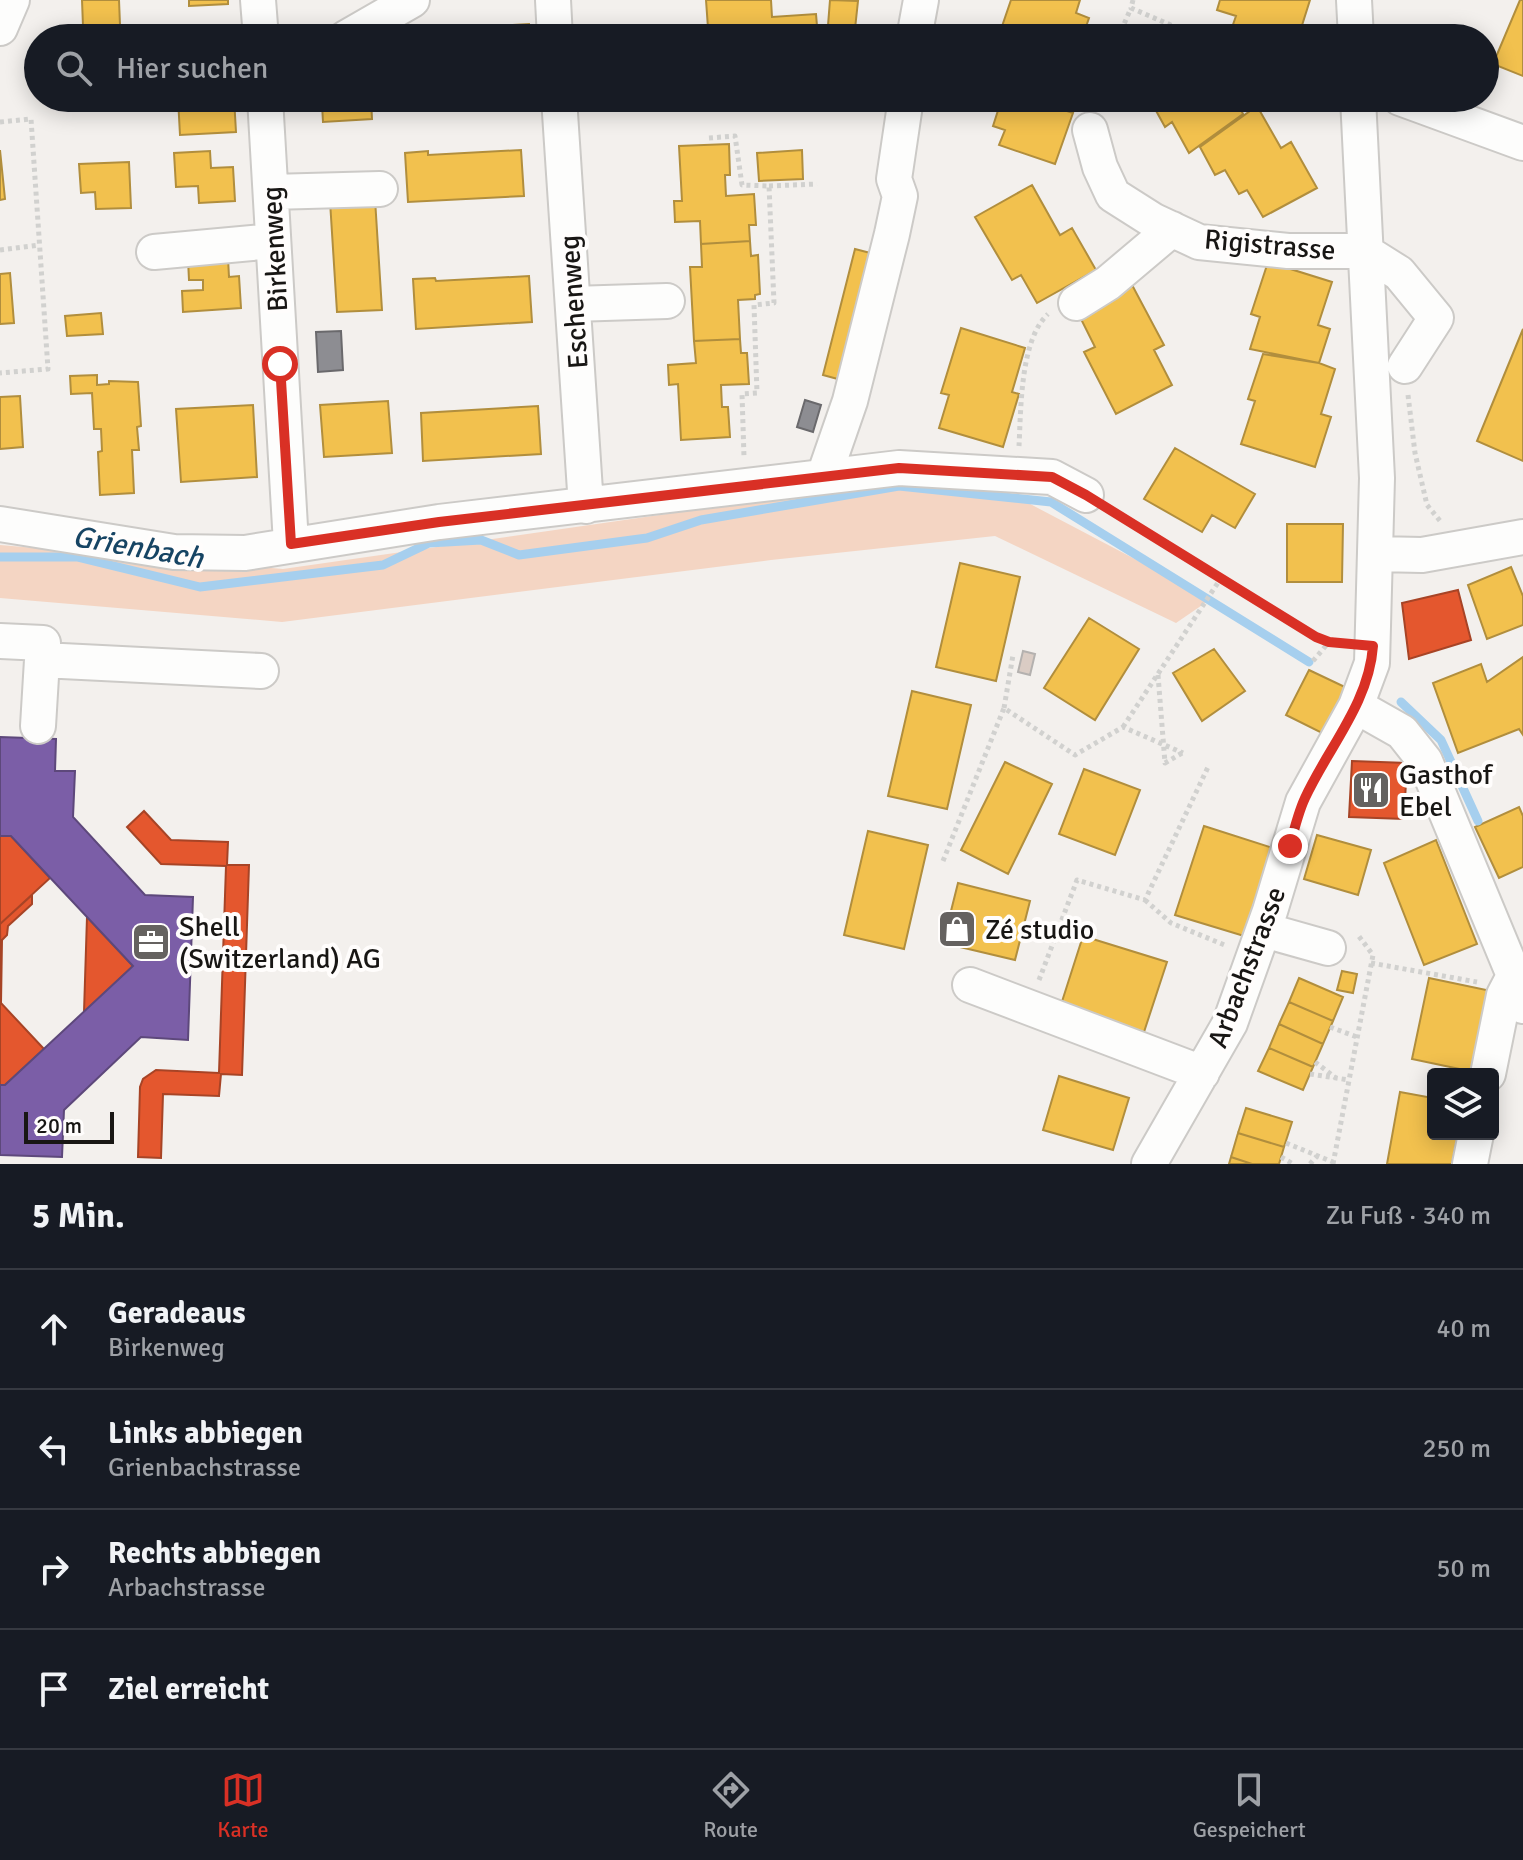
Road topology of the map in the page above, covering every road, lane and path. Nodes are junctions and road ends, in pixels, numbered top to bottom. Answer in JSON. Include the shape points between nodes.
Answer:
{"nodes":[{"id":1,"x":12,"y":0,"type":"edge"},
{"id":2,"x":258,"y":0,"type":"edge"},
{"id":3,"x":412,"y":0,"type":"edge"},
{"id":4,"x":553,"y":0,"type":"edge"},
{"id":5,"x":921,"y":0,"type":"edge"},
{"id":6,"x":1133,"y":0,"type":"edge"},
{"id":7,"x":1354,"y":0,"type":"edge"},
{"id":8,"x":1131,"y":8,"type":"junction"},
{"id":9,"x":260,"y":24,"type":"edge"},
{"id":10,"x":370,"y":24,"type":"edge"},
{"id":11,"x":554,"y":24,"type":"edge"},
{"id":12,"x":917,"y":24,"type":"edge"},
{"id":13,"x":1124,"y":24,"type":"edge"},
{"id":14,"x":1168,"y":24,"type":"edge"},
{"id":15,"x":1355,"y":24,"type":"edge"},
{"id":16,"x":0,"y":28,"type":"edge"},
{"id":17,"x":266,"y":112,"type":"edge"},
{"id":18,"x":560,"y":112,"type":"edge"},
{"id":19,"x":904,"y":112,"type":"edge"},
{"id":20,"x":1359,"y":112,"type":"edge"},
{"id":21,"x":1466,"y":112,"type":"edge"},
{"id":22,"x":0,"y":122,"type":"edge"},
{"id":23,"x":1090,"y":130,"type":"dead end"},
{"id":24,"x":709,"y":138,"type":"dead end"},
{"id":25,"x":1523,"y":143,"type":"edge"},
{"id":26,"x":817,"y":184,"type":"dead end"},
{"id":27,"x":769,"y":186,"type":"junction"},
{"id":28,"x":380,"y":189,"type":"dead end"},
{"id":29,"x":271,"y":192,"type":"junction"},
{"id":30,"x":1172,"y":229,"type":"junction"},
{"id":31,"x":273,"y":241,"type":"junction"},
{"id":32,"x":39,"y":245,"type":"junction"},
{"id":33,"x":0,"y":250,"type":"edge"},
{"id":34,"x":1364,"y":251,"type":"junction"},
{"id":35,"x":154,"y":252,"type":"dead end"},
{"id":36,"x":667,"y":301,"type":"dead end"},
{"id":37,"x":573,"y":304,"type":"junction"},
{"id":38,"x":1067,"y":304,"type":"joint"},
{"id":39,"x":1405,"y":366,"type":"joint"},
{"id":40,"x":0,"y":373,"type":"edge"},
{"id":41,"x":1018,"y":475,"type":"junction"},
{"id":42,"x":824,"y":476,"type":"junction"},
{"id":43,"x":746,"y":486,"type":"junction"},
{"id":44,"x":1086,"y":495,"type":"joint"},
{"id":45,"x":586,"y":506,"type":"junction"},
{"id":46,"x":0,"y":524,"type":"edge"},
{"id":47,"x":1523,"y":537,"type":"edge"},
{"id":48,"x":291,"y":544,"type":"junction"},
{"id":49,"x":1466,"y":549,"type":"junction"},
{"id":50,"x":1376,"y":554,"type":"junction"},
{"id":51,"x":1221,"y":578,"type":"junction"},
{"id":52,"x":0,"y":641,"type":"edge"},
{"id":53,"x":1329,"y":642,"type":"junction"},
{"id":54,"x":1013,"y":655,"type":"dead end"},
{"id":55,"x":42,"y":660,"type":"junction"},
{"id":56,"x":1313,"y":661,"type":"dead end"},
{"id":57,"x":261,"y":671,"type":"dead end"},
{"id":58,"x":1158,"y":675,"type":"junction"},
{"id":59,"x":1366,"y":676,"type":"junction"},
{"id":60,"x":1004,"y":708,"type":"junction"},
{"id":61,"x":38,"y":726,"type":"dead end"},
{"id":62,"x":1123,"y":727,"type":"junction"},
{"id":63,"x":1209,"y":765,"type":"dead end"},
{"id":64,"x":943,"y":861,"type":"dead end"},
{"id":65,"x":1145,"y":900,"type":"junction"},
{"id":66,"x":1267,"y":920,"type":"junction"},
{"id":67,"x":1317,"y":935,"type":"joint"},
{"id":68,"x":1231,"y":947,"type":"dead end"},
{"id":69,"x":1371,"y":963,"type":"junction"},
{"id":70,"x":1518,"y":971,"type":"edge"},
{"id":71,"x":970,"y":985,"type":"dead end"},
{"id":72,"x":1523,"y":1006,"type":"edge"},
{"id":73,"x":1029,"y":1007,"type":"junction"},
{"id":74,"x":1330,"y":1027,"type":"dead end"},
{"id":75,"x":1357,"y":1037,"type":"junction"},
{"id":76,"x":1315,"y":1062,"type":"dead end"},
{"id":77,"x":1489,"y":1068,"type":"edge"},
{"id":78,"x":1202,"y":1073,"type":"junction"},
{"id":79,"x":1310,"y":1074,"type":"dead end"},
{"id":80,"x":1337,"y":1078,"type":"junction"},
{"id":81,"x":1349,"y":1080,"type":"junction"},
{"id":82,"x":1475,"y":1140,"type":"edge"},
{"id":83,"x":1286,"y":1143,"type":"dead end"},
{"id":84,"x":1317,"y":1156,"type":"junction"},
{"id":85,"x":1281,"y":1157,"type":"dead end"},
{"id":86,"x":1333,"y":1163,"type":"edge"},
{"id":87,"x":1149,"y":1164,"type":"edge"},
{"id":88,"x":1293,"y":1164,"type":"edge"},
{"id":89,"x":1310,"y":1164,"type":"edge"},
{"id":90,"x":1470,"y":1164,"type":"edge"}],
"edges":[{"from":1,"to":16,"type":"street"},
{"from":2,"to":9,"type":"street"},
{"from":3,"to":10,"type":"street"},
{"from":4,"to":11,"type":"street"},
{"from":5,"to":12,"type":"street"},
{"from":6,"to":8,"type":"path"},
{"from":7,"to":15,"type":"street"},
{"from":8,"to":13,"type":"path"},
{"from":8,"to":14,"type":"path"},
{"from":17,"to":29,"type":"street","name":"Birkenweg"},
{"from":18,"to":37,"type":"street","name":"Eschenweg"},
{"from":19,"to":42,"type":"street","via":[[894,179],[900,196],[892,234],[850,401]]},
{"from":20,"to":34,"type":"street","name":"Rigistrasse"},
{"from":21,"to":25,"type":"street"},
{"from":22,"to":32,"type":"path","via":[[31,119]]},
{"from":23,"to":30,"type":"street","name":"Rigistrasse","via":[[1113,195]]},
{"from":24,"to":27,"type":"path","via":[[735,136],[742,185]]},
{"from":26,"to":27,"type":"path"},
{"from":27,"to":43,"type":"path","via":[[774,303],[754,305],[757,393],[742,394]]},
{"from":28,"to":29,"type":"street"},
{"from":29,"to":31,"type":"street","name":"Birkenweg"},
{"from":30,"to":34,"type":"street","name":"Rigistrasse","via":[[1199,242],[1288,251]]},
{"from":30,"to":38,"type":"street","via":[[1108,283]]},
{"from":31,"to":35,"type":"street"},
{"from":31,"to":48,"type":"street","name":"Birkenweg"},
{"from":32,"to":33,"type":"path"},
{"from":32,"to":40,"type":"path","via":[[48,369]]},
{"from":34,"to":39,"type":"street","via":[[1399,273],[1436,318]]},
{"from":34,"to":50,"type":"street","name":"Rigistrasse","via":[[1377,478]]},
{"from":36,"to":37,"type":"street"},
{"from":37,"to":45,"type":"street","name":"Eschenweg"},
{"from":38,"to":41,"type":"path","via":[[1040,322],[1022,377]]},
{"from":39,"to":49,"type":"path","via":[[1427,505]]},
{"from":41,"to":42,"type":"street","via":[[899,468]]},
{"from":41,"to":44,"type":"street","via":[[1052,477]]},
{"from":42,"to":43,"type":"street"},
{"from":43,"to":45,"type":"street"},
{"from":44,"to":51,"type":"path"},
{"from":45,"to":48,"type":"street"},
{"from":46,"to":48,"type":"street","via":[[174,552],[245,553]]},
{"from":47,"to":49,"type":"street"},
{"from":49,"to":50,"type":"street"},
{"from":50,"to":59,"type":"street","name":"Rigistrasse"},
{"from":51,"to":53,"type":"path"},
{"from":51,"to":58,"type":"path"},
{"from":52,"to":55,"type":"street","via":[[43,643]]},
{"from":53,"to":56,"type":"path"},
{"from":53,"to":59,"type":"path"},
{"from":54,"to":60,"type":"path"},
{"from":55,"to":57,"type":"street"},
{"from":55,"to":61,"type":"street"},
{"from":58,"to":62,"type":"path"},
{"from":58,"to":62,"type":"path","via":[[1164,744]]},
{"from":59,"to":66,"type":"street","name":"Arbachstrasse","via":[[1303,802]]},
{"from":59,"to":70,"type":"street","via":[[1425,761]]},
{"from":60,"to":62,"type":"path","via":[[1075,755]]},
{"from":60,"to":64,"type":"path"},
{"from":63,"to":65,"type":"path"},
{"from":65,"to":68,"type":"path","via":[[1171,923]]},
{"from":65,"to":73,"type":"path","via":[[1077,880]]},
{"from":66,"to":67,"type":"street"},
{"from":66,"to":78,"type":"street","name":"Arbachstrasse","via":[[1230,1023]]},
{"from":67,"to":69,"type":"path","via":[[1359,935],[1373,955]]},
{"from":69,"to":70,"type":"path","via":[[1477,982]]},
{"from":69,"to":75,"type":"path"},
{"from":70,"to":72,"type":"street"},
{"from":70,"to":77,"type":"street","via":[[1504,995]]},
{"from":71,"to":73,"type":"street"},
{"from":73,"to":78,"type":"street"},
{"from":74,"to":75,"type":"path"},
{"from":75,"to":81,"type":"path"},
{"from":76,"to":80,"type":"path"},
{"from":78,"to":87,"type":"street","name":"Arbachstrasse"},
{"from":79,"to":80,"type":"path"},
{"from":80,"to":81,"type":"path"},
{"from":81,"to":86,"type":"path"},
{"from":82,"to":90,"type":"street"},
{"from":83,"to":84,"type":"path"},
{"from":84,"to":86,"type":"path"},
{"from":84,"to":89,"type":"path"},
{"from":85,"to":88,"type":"path"}]}
